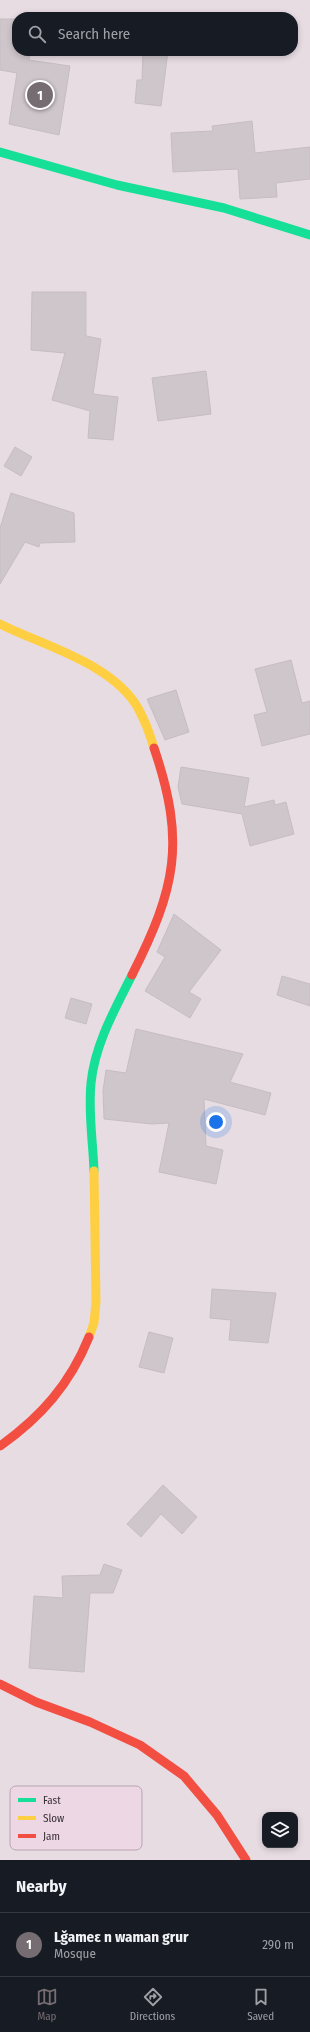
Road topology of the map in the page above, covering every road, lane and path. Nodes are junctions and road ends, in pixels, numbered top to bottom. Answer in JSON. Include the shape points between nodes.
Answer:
{"nodes":[{"id":1,"x":0,"y":152,"type":"edge"},
{"id":2,"x":310,"y":235,"type":"edge"},
{"id":3,"x":0,"y":624,"type":"edge"},
{"id":4,"x":0,"y":1446,"type":"edge"},
{"id":5,"x":0,"y":1684,"type":"edge"},
{"id":6,"x":246,"y":1860,"type":"edge"}],
"edges":[{"from":1,"to":2,"type":"main road","via":[[117,186],[224,208]]},
{"from":3,"to":4,"type":"main road","via":[[90,665],[115,682],[127,694],[138,709],[156,755],[169,807],[174,843],[170,880],[162,909],[148,943],[118,999],[100,1043],[91,1081],[90,1116],[96,1201],[94,1324],[75,1372],[60,1394],[38,1418]]},
{"from":5,"to":6,"type":"main road","via":[[36,1702],[90,1722],[140,1745],[184,1776],[217,1815]]}]}
